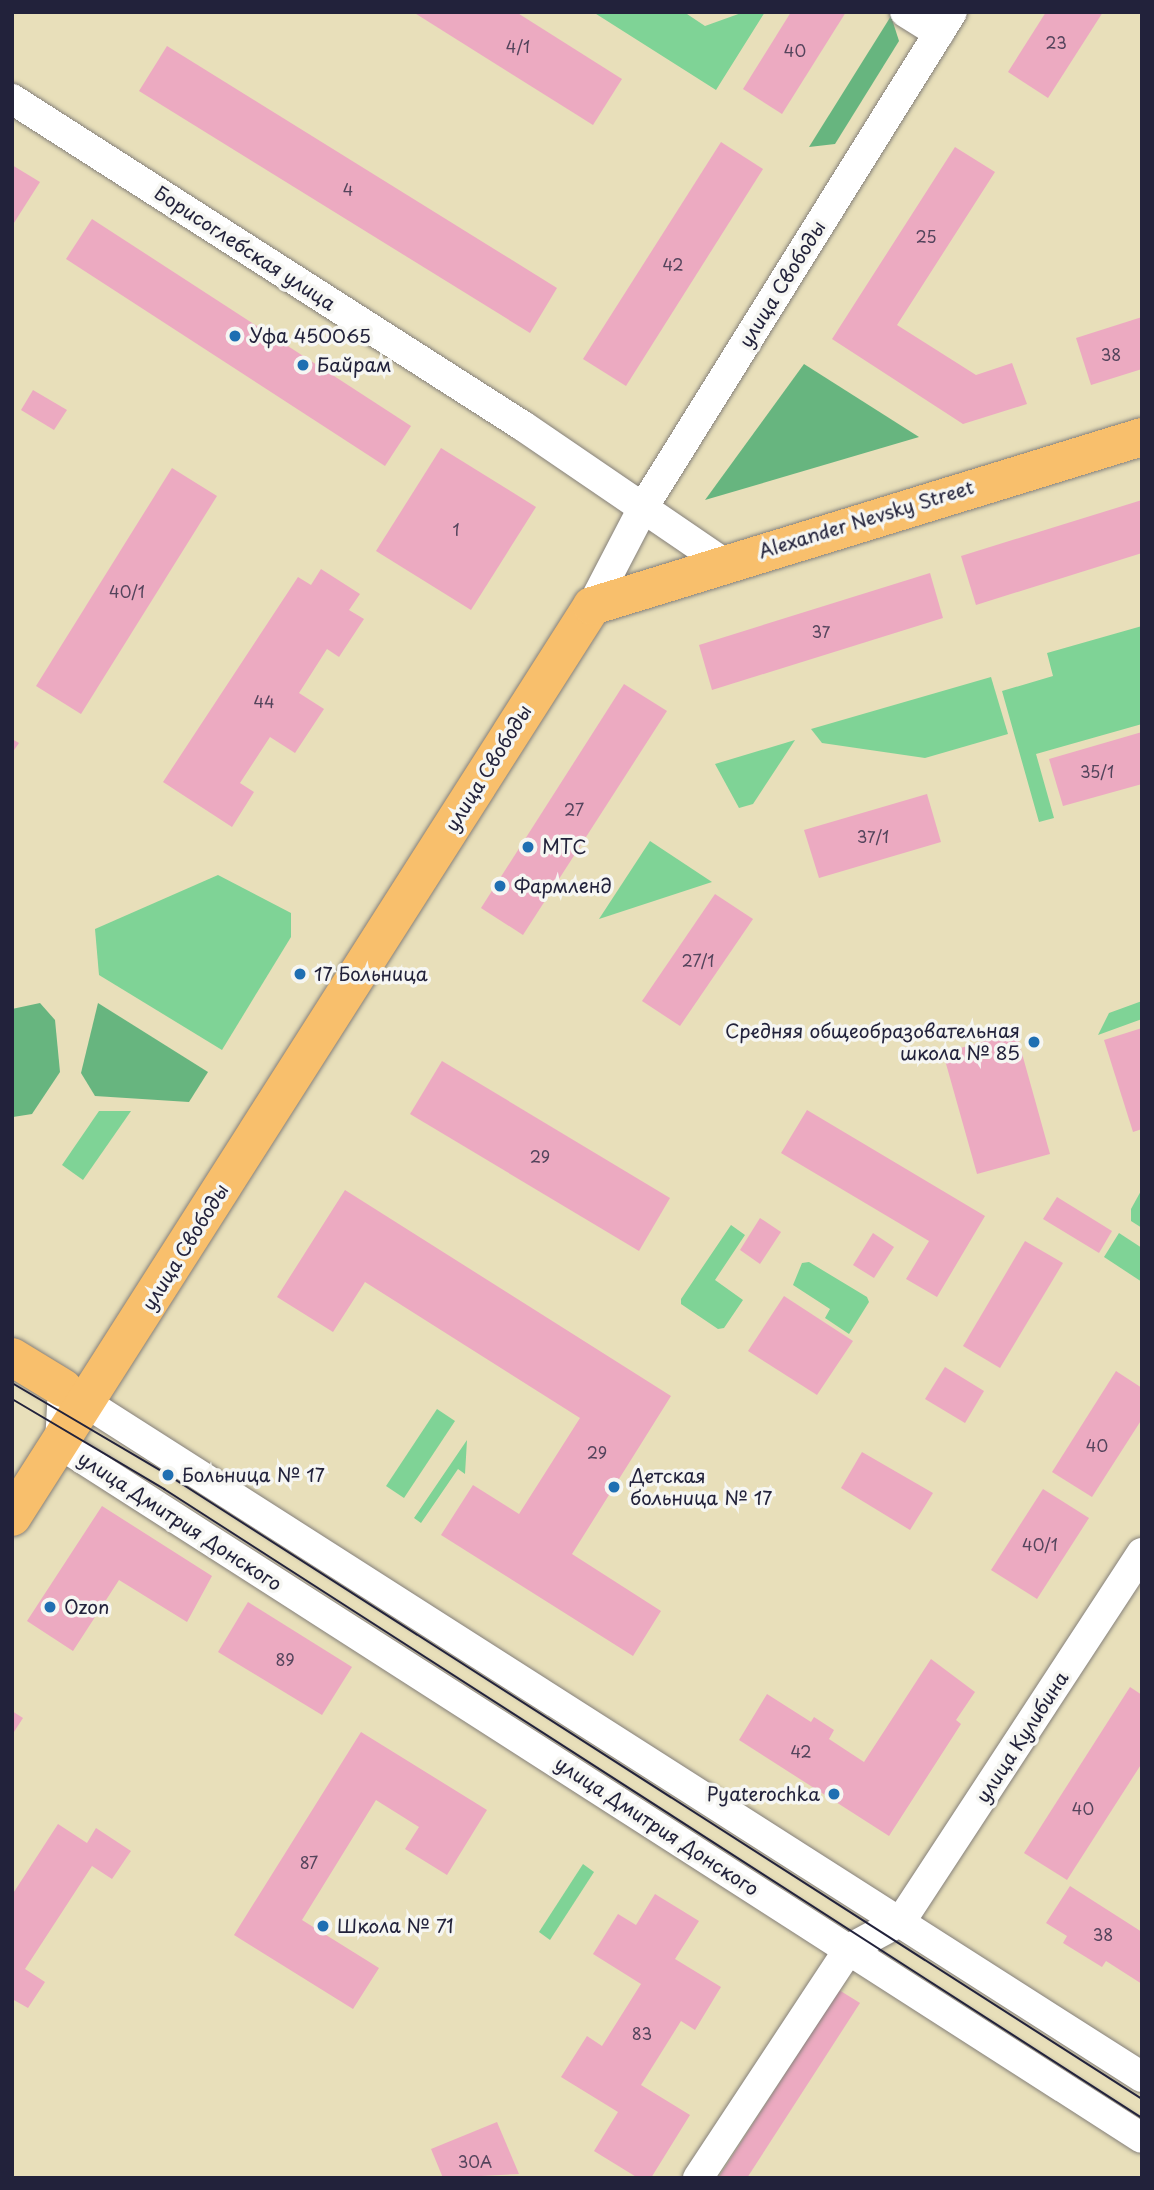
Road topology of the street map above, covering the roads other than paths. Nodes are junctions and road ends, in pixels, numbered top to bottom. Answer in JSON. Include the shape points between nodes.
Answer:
{"nodes":[{"id":1,"x":905,"y":12,"type":"edge"},
{"id":2,"x":946,"y":23,"type":"edge"},
{"id":3,"x":12,"y":99,"type":"edge"},
{"id":4,"x":1142,"y":437,"type":"edge"},
{"id":5,"x":643,"y":506,"type":"junction"},
{"id":6,"x":722,"y":562,"type":"junction"},
{"id":7,"x":592,"y":606,"type":"junction"},
{"id":8,"x":12,"y":1357,"type":"edge"},
{"id":9,"x":75,"y":1395,"type":"junction"},
{"id":10,"x":60,"y":1444,"type":"junction"},
{"id":11,"x":12,"y":1517,"type":"edge"},
{"id":12,"x":1142,"y":1553,"type":"edge"},
{"id":13,"x":901,"y":1921,"type":"junction"},
{"id":14,"x":849,"y":1949,"type":"junction"},
{"id":15,"x":1142,"y":2077,"type":"edge"},
{"id":16,"x":1142,"y":2138,"type":"edge"},
{"id":17,"x":698,"y":2178,"type":"edge"}],
"edges":[{"from":1,"to":2,"type":"street"},
{"from":2,"to":5,"type":"street","name":"улица Свободы"},
{"from":3,"to":5,"type":"street","name":"Борисоглебская улица"},
{"from":4,"to":6,"type":"main road","name":"Alexander Nevsky Street"},
{"from":5,"to":6,"type":"street","name":"Борисоглебская улица"},
{"from":5,"to":7,"type":"street","name":"улица Свободы"},
{"from":6,"to":7,"type":"main road","name":"Alexander Nevsky Street"},
{"from":7,"to":9,"type":"main road","name":"улица Свободы"},
{"from":8,"to":9,"type":"main road"},
{"from":9,"to":10,"type":"main road","name":"улица Свободы"},
{"from":9,"to":13,"type":"street"},
{"from":10,"to":11,"type":"main road","name":"улица Свободы"},
{"from":10,"to":14,"type":"street","name":"улица Дмитрия Донского"},
{"from":12,"to":13,"type":"street","name":"улица Кулибина"},
{"from":13,"to":14,"type":"street"},
{"from":13,"to":15,"type":"street"},
{"from":14,"to":16,"type":"street","name":"улица Дмитрия Донского"},
{"from":14,"to":17,"type":"street"}]}
